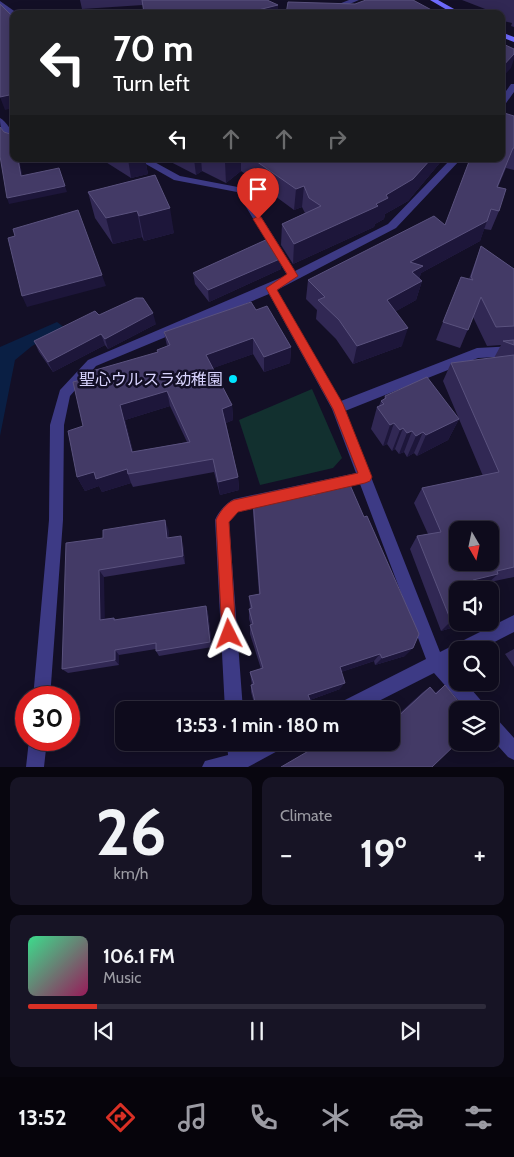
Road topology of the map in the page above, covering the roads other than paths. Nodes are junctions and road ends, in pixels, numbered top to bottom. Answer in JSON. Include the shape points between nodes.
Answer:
{"nodes":[{"id":1,"x":356,"y":0,"type":"edge"},
{"id":2,"x":433,"y":0,"type":"edge"},
{"id":3,"x":0,"y":3,"type":"edge"},
{"id":4,"x":327,"y":10,"type":"edge"},
{"id":5,"x":452,"y":10,"type":"edge"},
{"id":6,"x":10,"y":12,"type":"edge"},
{"id":7,"x":513,"y":87,"type":"edge"},
{"id":8,"x":505,"y":98,"type":"edge"},
{"id":9,"x":0,"y":121,"type":"edge"},
{"id":10,"x":10,"y":135,"type":"edge"},
{"id":11,"x":148,"y":162,"type":"edge"},
{"id":12,"x":453,"y":162,"type":"edge"},
{"id":13,"x":293,"y":276,"type":"junction"},
{"id":14,"x":271,"y":288,"type":"junction"},
{"id":15,"x":514,"y":351,"type":"edge"},
{"id":16,"x":338,"y":408,"type":"junction"},
{"id":17,"x":365,"y":477,"type":"junction"},
{"id":18,"x":514,"y":623,"type":"edge"},
{"id":19,"x":479,"y":641,"type":"edge"},
{"id":20,"x":449,"y":657,"type":"edge"},
{"id":21,"x":436,"y":664,"type":"junction"},
{"id":22,"x":42,"y":686,"type":"edge"},
{"id":23,"x":233,"y":701,"type":"edge"},
{"id":24,"x":361,"y":701,"type":"edge"},
{"id":25,"x":470,"y":701,"type":"edge"},
{"id":26,"x":499,"y":734,"type":"edge"},
{"id":27,"x":37,"y":751,"type":"edge"},
{"id":28,"x":236,"y":751,"type":"edge"},
{"id":29,"x":261,"y":751,"type":"edge"},
{"id":30,"x":514,"y":751,"type":"edge"},
{"id":31,"x":237,"y":765,"type":"edge"},
{"id":32,"x":35,"y":767,"type":"edge"},
{"id":33,"x":211,"y":767,"type":"edge"}],
"edges":[{"from":1,"to":4,"type":"street"},
{"from":2,"to":5,"type":"street"},
{"from":3,"to":6,"type":"street"},
{"from":7,"to":8,"type":"street"},
{"from":9,"to":10,"type":"street"},
{"from":11,"to":13,"type":"street","via":[[177,178],[240,190]]},
{"from":12,"to":13,"type":"street","via":[[392,226]]},
{"from":13,"to":14,"type":"street"},
{"from":14,"to":16,"type":"street"},
{"from":14,"to":22,"type":"street","via":[[92,363],[64,394],[57,425],[56,520]]},
{"from":15,"to":16,"type":"street","via":[[477,352]]},
{"from":16,"to":17,"type":"street"},
{"from":17,"to":21,"type":"street"},
{"from":17,"to":23,"type":"street","via":[[234,506],[222,520]]},
{"from":18,"to":19,"type":"street"},
{"from":20,"to":21,"type":"street"},
{"from":21,"to":24,"type":"street"},
{"from":21,"to":25,"type":"street"},
{"from":26,"to":30,"type":"street"},
{"from":27,"to":32,"type":"street"},
{"from":28,"to":31,"type":"street"},
{"from":29,"to":31,"type":"street"},
{"from":31,"to":33,"type":"street"}]}
